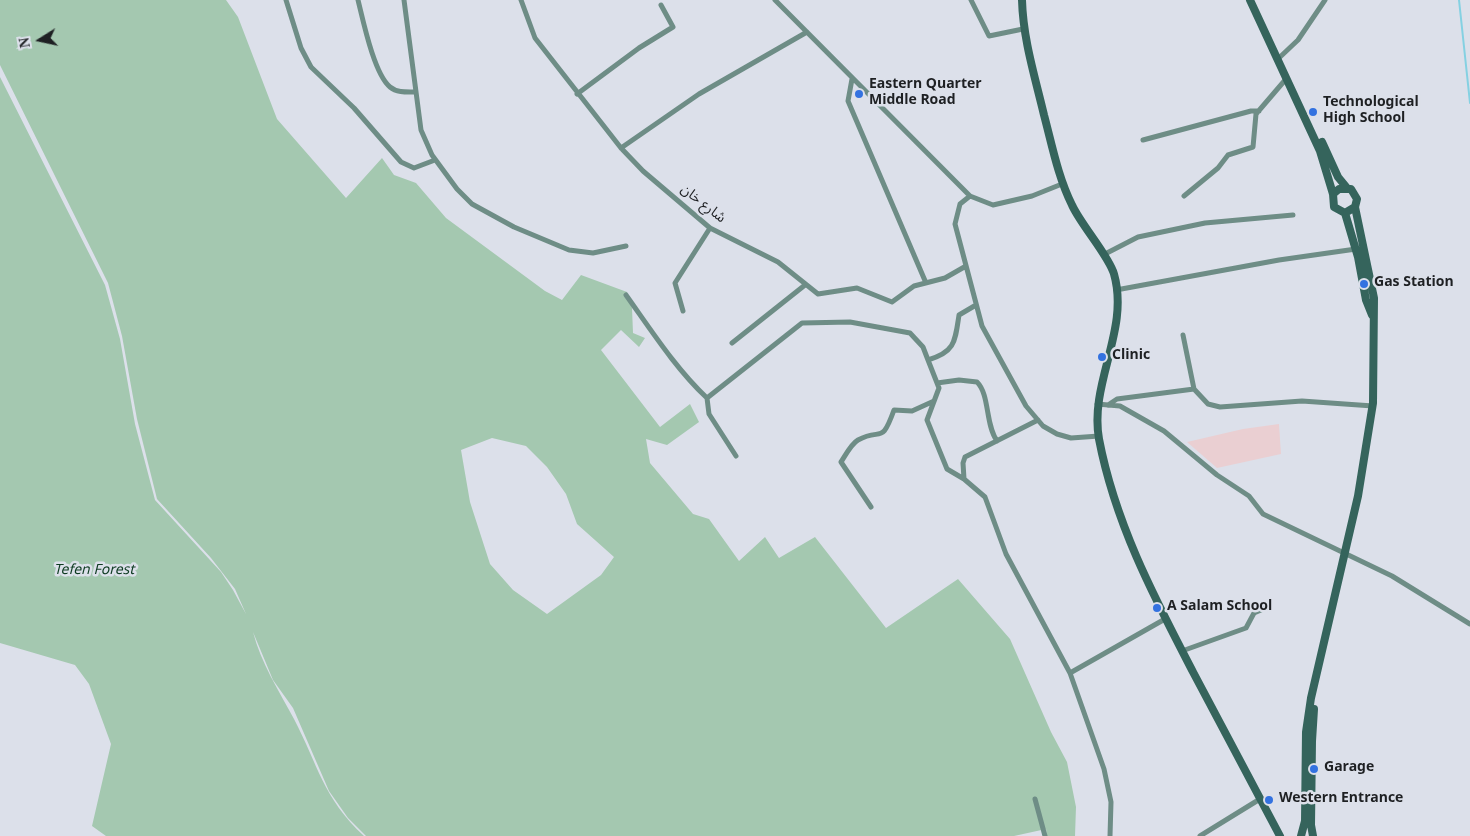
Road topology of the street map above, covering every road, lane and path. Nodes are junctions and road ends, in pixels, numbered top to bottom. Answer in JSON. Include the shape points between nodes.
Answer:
{"nodes":[{"id":1,"x":286,"y":0,"type":"edge"},
{"id":2,"x":358,"y":0,"type":"edge"},
{"id":3,"x":404,"y":0,"type":"edge"},
{"id":4,"x":521,"y":0,"type":"edge"},
{"id":5,"x":775,"y":0,"type":"edge"},
{"id":6,"x":971,"y":0,"type":"edge"},
{"id":7,"x":1022,"y":0,"type":"edge"},
{"id":8,"x":1250,"y":0,"type":"edge"},
{"id":9,"x":1254,"y":0,"type":"edge"},
{"id":10,"x":1325,"y":0,"type":"edge"},
{"id":11,"x":661,"y":5,"type":"dead end"},
{"id":12,"x":1023,"y":29,"type":"junction"},
{"id":13,"x":807,"y":32,"type":"junction"},
{"id":14,"x":1280,"y":56,"type":"junction"},
{"id":15,"x":852,"y":79,"type":"junction"},
{"id":16,"x":1286,"y":79,"type":"junction"},
{"id":17,"x":416,"y":92,"type":"junction"},
{"id":18,"x":577,"y":94,"type":"junction"},
{"id":19,"x":1259,"y":111,"type":"junction"},
{"id":20,"x":1142,"y":140,"type":"dead end"},
{"id":21,"x":621,"y":148,"type":"junction"},
{"id":22,"x":435,"y":160,"type":"junction"},
{"id":23,"x":1062,"y":184,"type":"junction"},
{"id":24,"x":1347,"y":188,"type":"junction"},
{"id":25,"x":1333,"y":194,"type":"junction"},
{"id":26,"x":970,"y":196,"type":"junction"},
{"id":27,"x":1184,"y":196,"type":"dead end"},
{"id":28,"x":1355,"y":206,"type":"junction"},
{"id":29,"x":1345,"y":212,"type":"junction"},
{"id":30,"x":1293,"y":215,"type":"dead end"},
{"id":31,"x":710,"y":228,"type":"junction"},
{"id":32,"x":626,"y":246,"type":"dead end"},
{"id":33,"x":1356,"y":249,"type":"junction"},
{"id":34,"x":1103,"y":255,"type":"junction"},
{"id":35,"x":966,"y":266,"type":"junction"},
{"id":36,"x":926,"y":283,"type":"junction"},
{"id":37,"x":805,"y":285,"type":"junction"},
{"id":38,"x":1116,"y":290,"type":"junction"},
{"id":39,"x":626,"y":295,"type":"dead end"},
{"id":40,"x":976,"y":305,"type":"junction"},
{"id":41,"x":683,"y":311,"type":"dead end"},
{"id":42,"x":1372,"y":316,"type":"junction"},
{"id":43,"x":1183,"y":335,"type":"dead end"},
{"id":44,"x":732,"y":343,"type":"dead end"},
{"id":45,"x":928,"y":360,"type":"junction"},
{"id":46,"x":937,"y":383,"type":"junction"},
{"id":47,"x":1194,"y":389,"type":"junction"},
{"id":48,"x":707,"y":398,"type":"junction"},
{"id":49,"x":934,"y":401,"type":"junction"},
{"id":50,"x":1097,"y":404,"type":"junction"},
{"id":51,"x":1108,"y":405,"type":"junction"},
{"id":52,"x":1373,"y":406,"type":"junction"},
{"id":53,"x":1038,"y":420,"type":"junction"},
{"id":54,"x":1099,"y":436,"type":"junction"},
{"id":55,"x":997,"y":441,"type":"junction"},
{"id":56,"x":736,"y":456,"type":"dead end"},
{"id":57,"x":964,"y":479,"type":"junction"},
{"id":58,"x":871,"y":507,"type":"dead end"},
{"id":59,"x":1344,"y":553,"type":"junction"},
{"id":60,"x":1268,"y":607,"type":"dead end"},
{"id":61,"x":1165,"y":619,"type":"junction"},
{"id":62,"x":1470,"y":624,"type":"edge"},
{"id":63,"x":1182,"y":651,"type":"junction"},
{"id":64,"x":1070,"y":673,"type":"junction"},
{"id":65,"x":1315,"y":685,"type":"junction"},
{"id":66,"x":1035,"y":799,"type":"dead end"},
{"id":67,"x":1260,"y":799,"type":"junction"},
{"id":68,"x":1045,"y":836,"type":"edge"},
{"id":69,"x":1110,"y":836,"type":"edge"},
{"id":70,"x":1200,"y":836,"type":"edge"},
{"id":71,"x":1280,"y":836,"type":"edge"},
{"id":72,"x":1301,"y":836,"type":"edge"},
{"id":73,"x":1313,"y":836,"type":"edge"}],
"edges":[{"from":1,"to":22,"type":"street","via":[[301,48],[311,67],[346,100],[401,162],[414,168]]},
{"from":2,"to":17,"type":"street","via":[[372,50],[386,83],[396,90]]},
{"from":3,"to":17,"type":"street"},
{"from":4,"to":18,"type":"street","name":"شارع خان","via":[[535,38]]},
{"from":5,"to":13,"type":"street"},
{"from":6,"to":12,"type":"street","via":[[989,36]]},
{"from":7,"to":12,"type":"street"},
{"from":8,"to":16,"type":"street"},
{"from":9,"to":14,"type":"street"},
{"from":10,"to":14,"type":"street","via":[[1298,40]]},
{"from":11,"to":18,"type":"street","via":[[673,27]]},
{"from":12,"to":23,"type":"street"},
{"from":13,"to":15,"type":"street"},
{"from":13,"to":21,"type":"street","via":[[699,94]]},
{"from":14,"to":24,"type":"street","via":[[1338,177]]},
{"from":15,"to":26,"type":"street"},
{"from":15,"to":36,"type":"street","via":[[848,101]]},
{"from":16,"to":19,"type":"street"},
{"from":16,"to":25,"type":"street","via":[[1320,151]]},
{"from":17,"to":22,"type":"street","via":[[421,130]]},
{"from":18,"to":21,"type":"street","name":"شارع خان"},
{"from":19,"to":20,"type":"street"},
{"from":19,"to":27,"type":"street","via":[[1252,147],[1228,156]]},
{"from":21,"to":31,"type":"street","name":"شارع خان","via":[[643,172]]},
{"from":22,"to":32,"type":"street","via":[[472,204],[514,227],[569,250],[593,253]]},
{"from":23,"to":26,"type":"street","via":[[1032,196],[993,205]]},
{"from":23,"to":34,"type":"street"},
{"from":24,"to":25,"type":"street","via":[[1339,188]]},
{"from":24,"to":28,"type":"street","via":[[1356,195]]},
{"from":25,"to":29,"type":"street","via":[[1334,207]]},
{"from":26,"to":35,"type":"street","via":[[960,204],[955,224]]},
{"from":28,"to":29,"type":"street"},
{"from":28,"to":42,"type":"street","via":[[1374,298]]},
{"from":29,"to":33,"type":"street"},
{"from":30,"to":34,"type":"street","via":[[1205,223],[1138,237]]},
{"from":31,"to":37,"type":"street","name":"شارع خان","via":[[778,262]]},
{"from":31,"to":41,"type":"street","via":[[675,283]]},
{"from":33,"to":38,"type":"street"},
{"from":33,"to":42,"type":"street"},
{"from":34,"to":38,"type":"street","via":[[1114,273]]},
{"from":35,"to":36,"type":"street","name":"شارع خان","via":[[945,278]]},
{"from":35,"to":40,"type":"street"},
{"from":36,"to":37,"type":"street","name":"شارع خان","via":[[914,286],[892,302],[857,288],[818,294]]},
{"from":37,"to":44,"type":"street"},
{"from":38,"to":50,"type":"street","via":[[1118,310]]},
{"from":39,"to":48,"type":"street"},
{"from":40,"to":45,"type":"street","via":[[958,315],[953,344],[944,356]]},
{"from":40,"to":53,"type":"street","via":[[982,326],[1026,406]]},
{"from":42,"to":52,"type":"street","via":[[1375,347]]},
{"from":43,"to":47,"type":"street"},
{"from":45,"to":46,"type":"street"},
{"from":45,"to":48,"type":"street","via":[[923,347],[910,332],[850,322],[802,323]]},
{"from":46,"to":49,"type":"street"},
{"from":46,"to":55,"type":"street","via":[[977,382],[990,432]]},
{"from":47,"to":51,"type":"street","via":[[1117,399]]},
{"from":47,"to":52,"type":"street","via":[[1208,404],[1220,407],[1302,401]]},
{"from":48,"to":56,"type":"street","via":[[709,414]]},
{"from":49,"to":57,"type":"street","via":[[927,420],[947,469]]},
{"from":49,"to":58,"type":"street","via":[[912,411],[894,410],[883,433],[856,441],[841,462]]},
{"from":50,"to":51,"type":"street"},
{"from":50,"to":54,"type":"street"},
{"from":51,"to":59,"type":"street","via":[[1120,406],[1164,431],[1217,475],[1249,496],[1263,514]]},
{"from":52,"to":59,"type":"street"},
{"from":53,"to":54,"type":"street","via":[[1058,434],[1071,438]]},
{"from":53,"to":55,"type":"street"},
{"from":54,"to":61,"type":"street","via":[[1123,528]]},
{"from":55,"to":57,"type":"street","via":[[966,457]]},
{"from":57,"to":64,"type":"street","via":[[985,497],[1006,554]]},
{"from":59,"to":62,"type":"street","via":[[1392,576]]},
{"from":59,"to":65,"type":"street"},
{"from":60,"to":63,"type":"street","via":[[1254,613],[1246,628]]},
{"from":61,"to":63,"type":"street"},
{"from":61,"to":64,"type":"street"},
{"from":63,"to":67,"type":"street"},
{"from":64,"to":69,"type":"street","via":[[1104,769],[1111,802]]},
{"from":65,"to":72,"type":"street","via":[[1306,732],[1306,800]]},
{"from":65,"to":73,"type":"street"},
{"from":66,"to":68,"type":"street"},
{"from":67,"to":70,"type":"street"},
{"from":67,"to":71,"type":"street"}]}
